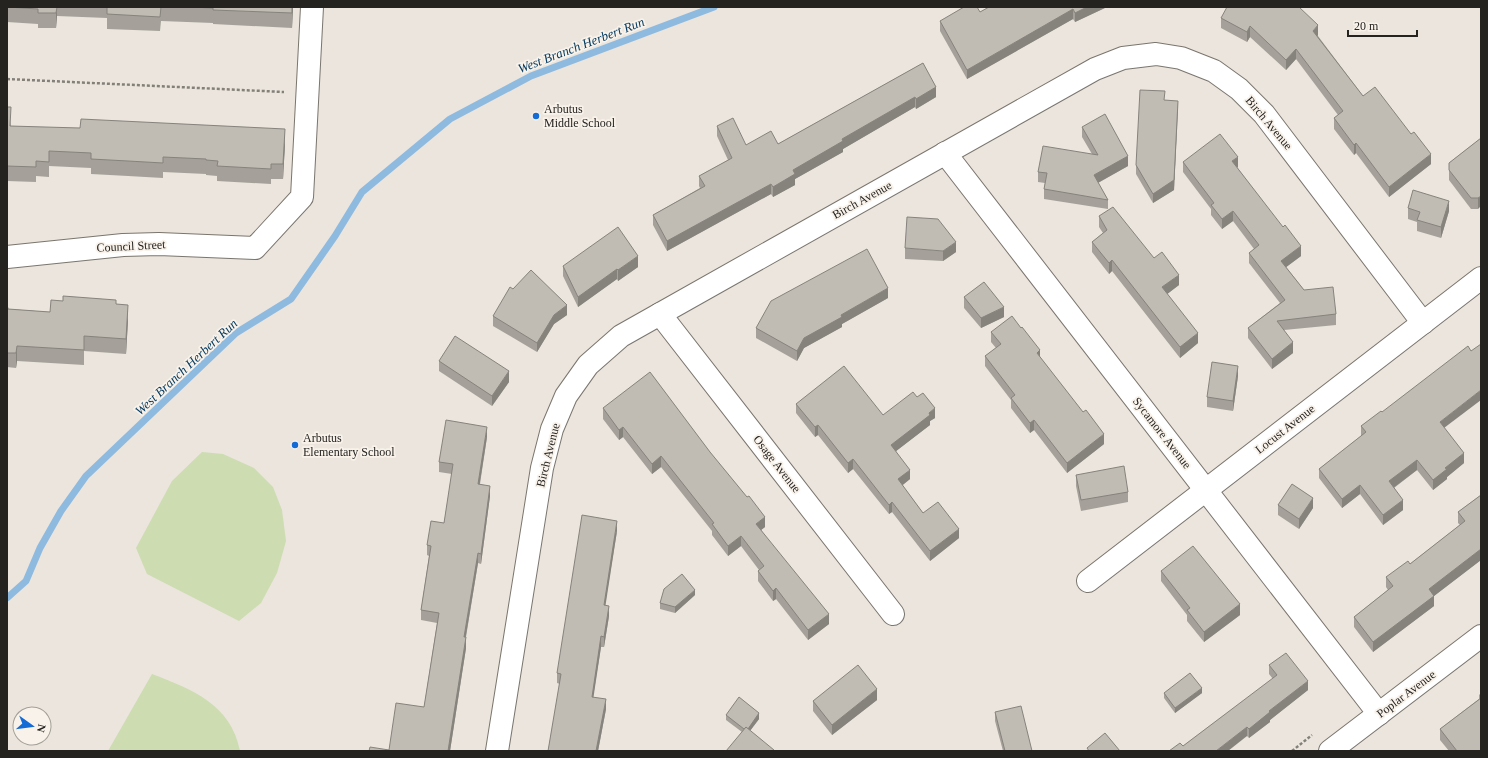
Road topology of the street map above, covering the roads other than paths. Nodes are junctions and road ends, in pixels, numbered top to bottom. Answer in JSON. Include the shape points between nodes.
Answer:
{"nodes":[{"id":1,"x":312,"y":7,"type":"edge"},
{"id":2,"x":945,"y":153,"type":"junction"},
{"id":3,"x":7,"y":257,"type":"edge"},
{"id":4,"x":1481,"y":278,"type":"edge"},
{"id":5,"x":660,"y":314,"type":"junction"},
{"id":6,"x":1422,"y":324,"type":"junction"},
{"id":7,"x":1206,"y":490,"type":"junction"},
{"id":8,"x":1088,"y":581,"type":"dead end"},
{"id":9,"x":893,"y":614,"type":"dead end"},
{"id":10,"x":1481,"y":636,"type":"edge"},
{"id":11,"x":1379,"y":714,"type":"junction"},
{"id":12,"x":497,"y":751,"type":"edge"},
{"id":13,"x":1330,"y":751,"type":"edge"}],
"edges":[{"from":1,"to":3,"type":"street","name":"Council Street","via":[[302,197],[255,248],[130,244]]},
{"from":2,"to":5,"type":"street","name":"Birch Avenue"},
{"from":2,"to":6,"type":"street","name":"Birch Avenue","via":[[1095,69],[1124,58],[1156,54],[1181,58],[1214,71],[1239,89],[1264,114]]},
{"from":2,"to":7,"type":"street","name":"Sycamore Avenue"},
{"from":4,"to":6,"type":"street","name":"Locust Avenue"},
{"from":5,"to":9,"type":"street","name":"Osage Avenue"},
{"from":5,"to":12,"type":"street","name":"Birch Avenue","via":[[622,336],[588,365],[566,396],[552,429],[542,468]]},
{"from":6,"to":7,"type":"street","name":"Locust Avenue"},
{"from":7,"to":8,"type":"street","name":"Locust Avenue"},
{"from":7,"to":11,"type":"street","name":"Sycamore Avenue"},
{"from":10,"to":11,"type":"street","name":"Poplar Avenue"},
{"from":11,"to":13,"type":"street","name":"Poplar Avenue"}]}
